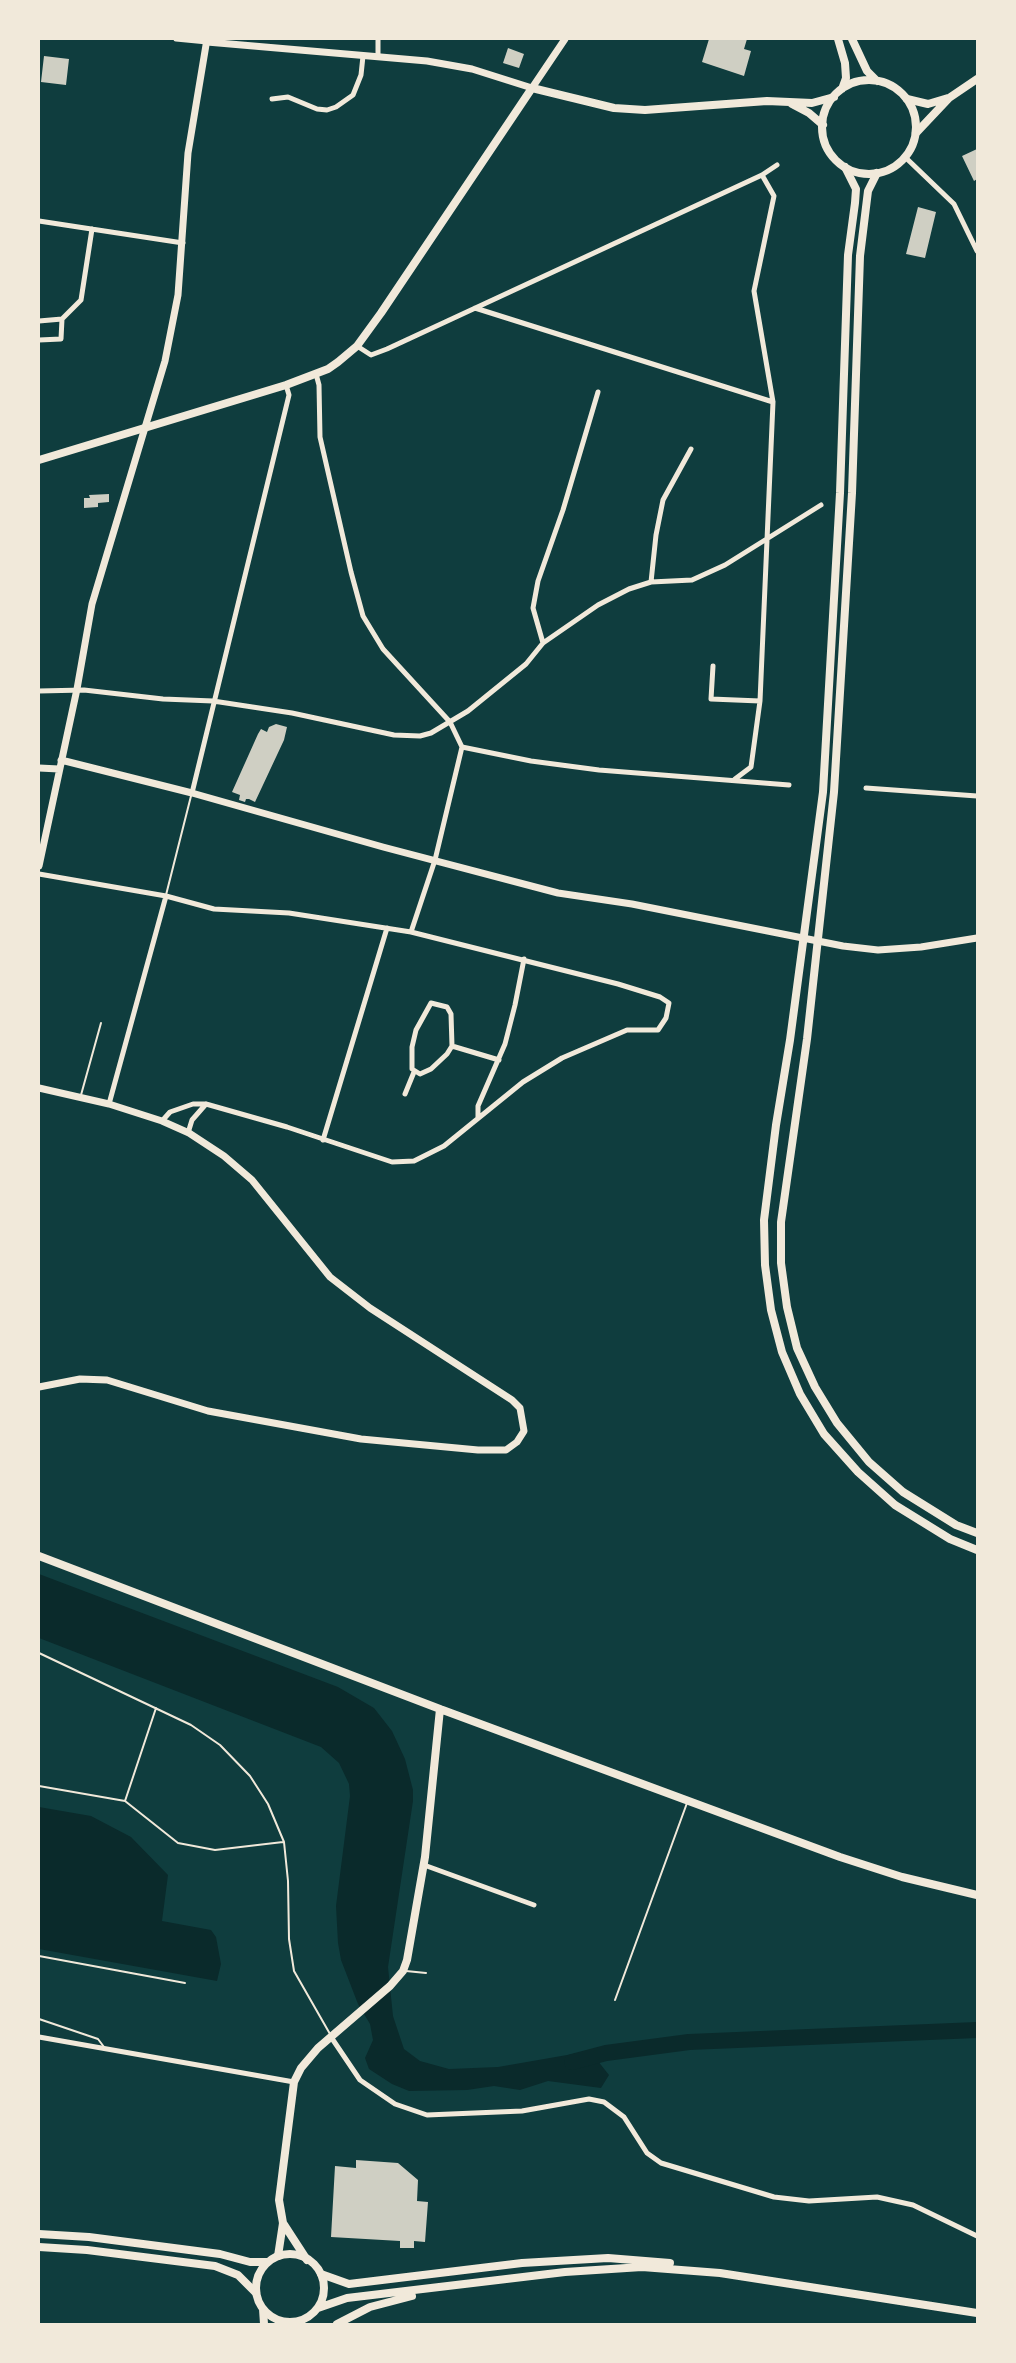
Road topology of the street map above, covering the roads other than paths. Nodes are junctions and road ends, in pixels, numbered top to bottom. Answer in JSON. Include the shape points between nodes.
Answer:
{"nodes":[{"id":1,"x":176,"y":39,"type":"edge"},
{"id":2,"x":378,"y":39,"type":"edge"},
{"id":3,"x":565,"y":39,"type":"edge"},
{"id":4,"x":838,"y":39,"type":"edge"},
{"id":5,"x":852,"y":39,"type":"edge"},
{"id":6,"x":207,"y":40,"type":"edge"},
{"id":7,"x":363,"y":56,"type":"junction"},
{"id":8,"x":378,"y":57,"type":"junction"},
{"id":9,"x":977,"y":79,"type":"edge"},
{"id":10,"x":877,"y":81,"type":"junction"},
{"id":11,"x":532,"y":88,"type":"junction"},
{"id":12,"x":842,"y":89,"type":"junction"},
{"id":13,"x":834,"y":97,"type":"junction"},
{"id":14,"x":949,"y":98,"type":"junction"},
{"id":15,"x":272,"y":99,"type":"dead end"},
{"id":16,"x":907,"y":99,"type":"junction"},
{"id":17,"x":791,"y":103,"type":"junction"},
{"id":18,"x":823,"y":126,"type":"junction"},
{"id":19,"x":916,"y":134,"type":"junction"},
{"id":20,"x":905,"y":157,"type":"junction"},
{"id":21,"x":777,"y":165,"type":"dead end"},
{"id":22,"x":845,"y":167,"type":"junction"},
{"id":23,"x":877,"y":173,"type":"junction"},
{"id":24,"x":762,"y":175,"type":"junction"},
{"id":25,"x":39,"y":221,"type":"edge"},
{"id":26,"x":93,"y":229,"type":"junction"},
{"id":27,"x":183,"y":243,"type":"junction"},
{"id":28,"x":977,"y":251,"type":"edge"},
{"id":29,"x":475,"y":308,"type":"junction"},
{"id":30,"x":62,"y":319,"type":"junction"},
{"id":31,"x":39,"y":321,"type":"edge"},
{"id":32,"x":39,"y":340,"type":"edge"},
{"id":33,"x":357,"y":346,"type":"junction"},
{"id":34,"x":316,"y":374,"type":"junction"},
{"id":35,"x":286,"y":385,"type":"junction"},
{"id":36,"x":598,"y":392,"type":"dead end"},
{"id":37,"x":773,"y":402,"type":"junction"},
{"id":38,"x":145,"y":428,"type":"junction"},
{"id":39,"x":691,"y":449,"type":"dead end"},
{"id":40,"x":39,"y":460,"type":"edge"},
{"id":41,"x":821,"y":505,"type":"dead end"},
{"id":42,"x":766,"y":538,"type":"junction"},
{"id":43,"x":651,"y":582,"type":"junction"},
{"id":44,"x":543,"y":643,"type":"junction"},
{"id":45,"x":713,"y":666,"type":"dead end"},
{"id":46,"x":77,"y":689,"type":"junction"},
{"id":47,"x":39,"y":691,"type":"edge"},
{"id":48,"x":213,"y":701,"type":"junction"},
{"id":49,"x":760,"y":701,"type":"junction"},
{"id":50,"x":450,"y":722,"type":"junction"},
{"id":51,"x":462,"y":747,"type":"junction"},
{"id":52,"x":61,"y":760,"type":"junction"},
{"id":53,"x":39,"y":768,"type":"edge"},
{"id":54,"x":58,"y":769,"type":"junction"},
{"id":55,"x":735,"y":779,"type":"junction"},
{"id":56,"x":789,"y":785,"type":"dead end"},
{"id":57,"x":866,"y":788,"type":"dead end"},
{"id":58,"x":192,"y":793,"type":"junction"},
{"id":59,"x":977,"y":796,"type":"edge"},
{"id":60,"x":435,"y":860,"type":"junction"},
{"id":61,"x":39,"y":866,"type":"edge"},
{"id":62,"x":39,"y":874,"type":"edge"},
{"id":63,"x":166,"y":896,"type":"junction"},
{"id":64,"x":387,"y":928,"type":"junction"},
{"id":65,"x":411,"y":932,"type":"junction"},
{"id":66,"x":977,"y":938,"type":"edge"},
{"id":67,"x":524,"y":959,"type":"junction"},
{"id":68,"x":101,"y":1023,"type":"dead end"},
{"id":69,"x":452,"y":1046,"type":"junction"},
{"id":70,"x":498,"y":1060,"type":"junction"},
{"id":71,"x":414,"y":1072,"type":"junction"},
{"id":72,"x":39,"y":1088,"type":"edge"},
{"id":73,"x":405,"y":1094,"type":"dead end"},
{"id":74,"x":80,"y":1097,"type":"junction"},
{"id":75,"x":109,"y":1104,"type":"junction"},
{"id":76,"x":206,"y":1104,"type":"junction"},
{"id":77,"x":478,"y":1117,"type":"junction"},
{"id":78,"x":162,"y":1121,"type":"junction"},
{"id":79,"x":188,"y":1133,"type":"junction"},
{"id":80,"x":323,"y":1140,"type":"junction"},
{"id":81,"x":39,"y":1387,"type":"edge"},
{"id":82,"x":977,"y":1533,"type":"edge"},
{"id":83,"x":977,"y":1550,"type":"edge"},
{"id":84,"x":39,"y":1556,"type":"edge"},
{"id":85,"x":39,"y":1653,"type":"edge"},
{"id":86,"x":156,"y":1708,"type":"junction"},
{"id":87,"x":440,"y":1709,"type":"junction"},
{"id":88,"x":39,"y":1786,"type":"edge"},
{"id":89,"x":125,"y":1800,"type":"junction"},
{"id":90,"x":688,"y":1800,"type":"junction"},
{"id":91,"x":284,"y":1842,"type":"junction"},
{"id":92,"x":424,"y":1865,"type":"junction"},
{"id":93,"x":977,"y":1895,"type":"edge"},
{"id":94,"x":534,"y":1905,"type":"dead end"},
{"id":95,"x":39,"y":1956,"type":"edge"},
{"id":96,"x":403,"y":1971,"type":"junction"},
{"id":97,"x":426,"y":1973,"type":"dead end"},
{"id":98,"x":185,"y":1983,"type":"dead end"},
{"id":99,"x":615,"y":2000,"type":"dead end"},
{"id":100,"x":39,"y":2019,"type":"edge"},
{"id":101,"x":39,"y":2037,"type":"edge"},
{"id":102,"x":331,"y":2037,"type":"junction"},
{"id":103,"x":106,"y":2049,"type":"junction"},
{"id":104,"x":294,"y":2082,"type":"junction"},
{"id":105,"x":283,"y":2223,"type":"junction"},
{"id":106,"x":39,"y":2234,"type":"edge"},
{"id":107,"x":977,"y":2236,"type":"edge"},
{"id":108,"x":39,"y":2247,"type":"edge"},
{"id":109,"x":278,"y":2256,"type":"junction"},
{"id":110,"x":307,"y":2260,"type":"junction"},
{"id":111,"x":267,"y":2262,"type":"junction"},
{"id":112,"x":720,"y":2273,"type":"junction"},
{"id":113,"x":321,"y":2274,"type":"junction"},
{"id":114,"x":450,"y":2287,"type":"junction"},
{"id":115,"x":256,"y":2293,"type":"junction"},
{"id":116,"x":318,"y":2308,"type":"junction"},
{"id":117,"x":263,"y":2309,"type":"junction"},
{"id":118,"x":977,"y":2313,"type":"edge"},
{"id":119,"x":288,"y":2323,"type":"edge"},
{"id":120,"x":264,"y":2324,"type":"edge"},
{"id":121,"x":337,"y":2324,"type":"edge"}],
"edges":[{"from":1,"to":6,"type":"street"},
{"from":2,"to":8,"type":"street"},
{"from":3,"to":11,"type":"street"},
{"from":4,"to":12,"type":"main road","via":[[845,63]]},
{"from":5,"to":10,"type":"main road","via":[[867,71]]},
{"from":6,"to":7,"type":"street"},
{"from":6,"to":27,"type":"street","via":[[188,153]]},
{"from":7,"to":8,"type":"street"},
{"from":7,"to":15,"type":"street","via":[[353,95],[336,107],[317,109],[288,97]]},
{"from":8,"to":11,"type":"street","via":[[472,69]]},
{"from":9,"to":14,"type":"main road"},
{"from":10,"to":12,"type":"main road","via":[[853,83]]},
{"from":10,"to":16,"type":"main road","via":[[893,87]]},
{"from":11,"to":17,"type":"main road","via":[[614,108],[645,110],[767,101]]},
{"from":11,"to":33,"type":"main road"},
{"from":12,"to":13,"type":"main road"},
{"from":13,"to":17,"type":"main road"},
{"from":13,"to":18,"type":"main road"},
{"from":14,"to":16,"type":"main road","via":[[928,104]]},
{"from":14,"to":19,"type":"main road"},
{"from":16,"to":19,"type":"main road","via":[[913,109]]},
{"from":17,"to":18,"type":"main road"},
{"from":18,"to":22,"type":"main road","via":[[826,146]]},
{"from":19,"to":20,"type":"main road"},
{"from":20,"to":23,"type":"main road"},
{"from":20,"to":28,"type":"street","via":[[949,196]]},
{"from":21,"to":24,"type":"street"},
{"from":22,"to":23,"type":"main road","via":[[866,174]]},
{"from":22,"to":83,"type":"main road","via":[[856,189],[848,255],[840,493],[823,792],[764,1220],[765,1265],[782,1352],[800,1394],[824,1434],[858,1472],[895,1504],[950,1539]]},
{"from":23,"to":82,"type":"main road","via":[[868,191],[860,256],[852,493],[834,792],[807,1039],[781,1222],[781,1263],[797,1348],[837,1423],[869,1462],[903,1492],[956,1525]]},
{"from":24,"to":29,"type":"street"},
{"from":24,"to":37,"type":"street","via":[[774,196],[754,291]]},
{"from":25,"to":26,"type":"street"},
{"from":26,"to":27,"type":"street"},
{"from":26,"to":30,"type":"street","via":[[81,300]]},
{"from":27,"to":38,"type":"street","via":[[168,350]]},
{"from":29,"to":33,"type":"street","via":[[371,355]]},
{"from":29,"to":37,"type":"street"},
{"from":30,"to":31,"type":"street"},
{"from":30,"to":32,"type":"street","via":[[62,339]]},
{"from":33,"to":34,"type":"main road"},
{"from":34,"to":35,"type":"main road"},
{"from":34,"to":50,"type":"street","via":[[320,437],[363,616],[390,657]]},
{"from":35,"to":38,"type":"main road"},
{"from":35,"to":48,"type":"street","via":[[289,395]]},
{"from":36,"to":44,"type":"street","via":[[538,580],[534,608]]},
{"from":37,"to":42,"type":"street"},
{"from":38,"to":40,"type":"main road"},
{"from":38,"to":46,"type":"street","via":[[92,604]]},
{"from":39,"to":43,"type":"street","via":[[663,500]]},
{"from":41,"to":42,"type":"street"},
{"from":42,"to":43,"type":"street","via":[[692,580]]},
{"from":42,"to":49,"type":"street"},
{"from":43,"to":44,"type":"street","via":[[598,605]]},
{"from":44,"to":50,"type":"street","via":[[505,682]]},
{"from":45,"to":49,"type":"street","via":[[711,699]]},
{"from":46,"to":47,"type":"street"},
{"from":46,"to":48,"type":"street"},
{"from":46,"to":52,"type":"street"},
{"from":48,"to":50,"type":"street","via":[[394,735],[420,736]]},
{"from":48,"to":58,"type":"street"},
{"from":49,"to":55,"type":"street","via":[[751,767]]},
{"from":50,"to":51,"type":"street"},
{"from":51,"to":55,"type":"street","via":[[599,770]]},
{"from":51,"to":60,"type":"street"},
{"from":52,"to":54,"type":"street"},
{"from":52,"to":58,"type":"street"},
{"from":53,"to":54,"type":"street"},
{"from":54,"to":61,"type":"street"},
{"from":55,"to":56,"type":"street"},
{"from":57,"to":59,"type":"street"},
{"from":58,"to":60,"type":"street"},
{"from":58,"to":63,"type":"lane"},
{"from":60,"to":65,"type":"street"},
{"from":60,"to":66,"type":"street","via":[[558,893],[843,946],[878,950]]},
{"from":62,"to":63,"type":"street"},
{"from":63,"to":64,"type":"street","via":[[213,909],[289,912]]},
{"from":63,"to":75,"type":"street"},
{"from":64,"to":65,"type":"street"},
{"from":64,"to":80,"type":"street"},
{"from":65,"to":67,"type":"street"},
{"from":67,"to":70,"type":"street","via":[[516,1005]]},
{"from":67,"to":77,"type":"street","via":[[660,997],[669,1003],[666,1018],[658,1030],[627,1030],[562,1058]]},
{"from":68,"to":74,"type":"lane"},
{"from":69,"to":70,"type":"street"},
{"from":69,"to":71,"type":"street","via":[[431,1069],[420,1074]]},
{"from":69,"to":71,"type":"street","via":[[451,1014],[447,1007],[431,1003],[416,1030],[412,1047]]},
{"from":70,"to":77,"type":"street","via":[[478,1106]]},
{"from":71,"to":73,"type":"street"},
{"from":72,"to":74,"type":"street"},
{"from":74,"to":75,"type":"street"},
{"from":75,"to":78,"type":"street"},
{"from":76,"to":78,"type":"street","via":[[170,1112]]},
{"from":76,"to":79,"type":"street","via":[[192,1120]]},
{"from":76,"to":80,"type":"street"},
{"from":77,"to":80,"type":"street","via":[[444,1146],[414,1161],[392,1162]]},
{"from":78,"to":79,"type":"street"},
{"from":79,"to":81,"type":"street","via":[[252,1180],[330,1277],[349,1294],[512,1400],[520,1408],[524,1431],[506,1450],[478,1450],[361,1439],[208,1411],[107,1380],[80,1379]]},
{"from":84,"to":87,"type":"main road"},
{"from":85,"to":86,"type":"lane"},
{"from":86,"to":89,"type":"lane"},
{"from":86,"to":91,"type":"lane","via":[[220,1745],[250,1776],[268,1804]]},
{"from":87,"to":90,"type":"main road"},
{"from":87,"to":92,"type":"main road"},
{"from":88,"to":89,"type":"lane"},
{"from":89,"to":91,"type":"lane","via":[[178,1843],[215,1850]]},
{"from":90,"to":93,"type":"main road","via":[[902,1877]]},
{"from":90,"to":99,"type":"lane"},
{"from":91,"to":102,"type":"lane","via":[[294,1971]]},
{"from":92,"to":94,"type":"street"},
{"from":92,"to":96,"type":"main road"},
{"from":95,"to":98,"type":"lane"},
{"from":96,"to":97,"type":"lane"},
{"from":96,"to":102,"type":"main road"},
{"from":100,"to":103,"type":"lane","via":[[98,2039]]},
{"from":101,"to":103,"type":"street"},
{"from":102,"to":104,"type":"main road","via":[[301,2068]]},
{"from":102,"to":107,"type":"street","via":[[360,2080],[395,2104],[427,2115],[522,2111],[589,2099],[604,2102],[624,2117],[647,2153],[661,2163],[774,2197],[809,2202],[877,2197],[914,2205]]},
{"from":103,"to":104,"type":"street"},
{"from":104,"to":105,"type":"main road","via":[[279,2200]]},
{"from":105,"to":109,"type":"main road"},
{"from":105,"to":110,"type":"main road"},
{"from":106,"to":111,"type":"main road","via":[[89,2237]]},
{"from":108,"to":115,"type":"main road","via":[[215,2266],[238,2275]]},
{"from":109,"to":110,"type":"main road"},
{"from":109,"to":111,"type":"main road"},
{"from":110,"to":113,"type":"main road"},
{"from":111,"to":115,"type":"main road","via":[[259,2272]]},
{"from":112,"to":113,"type":"main road","via":[[680,2264],[608,2258],[522,2263],[349,2284]]},
{"from":112,"to":114,"type":"main road","via":[[679,2268],[602,2269]]},
{"from":112,"to":118,"type":"main road"},
{"from":113,"to":116,"type":"main road","via":[[324,2291]]},
{"from":114,"to":116,"type":"main road","via":[[347,2298]]},
{"from":114,"to":121,"type":"main road","via":[[370,2307]]},
{"from":115,"to":117,"type":"main road"},
{"from":116,"to":119,"type":"main road","via":[[307,2317]]},
{"from":117,"to":119,"type":"main road"},
{"from":117,"to":120,"type":"main road"}]}
